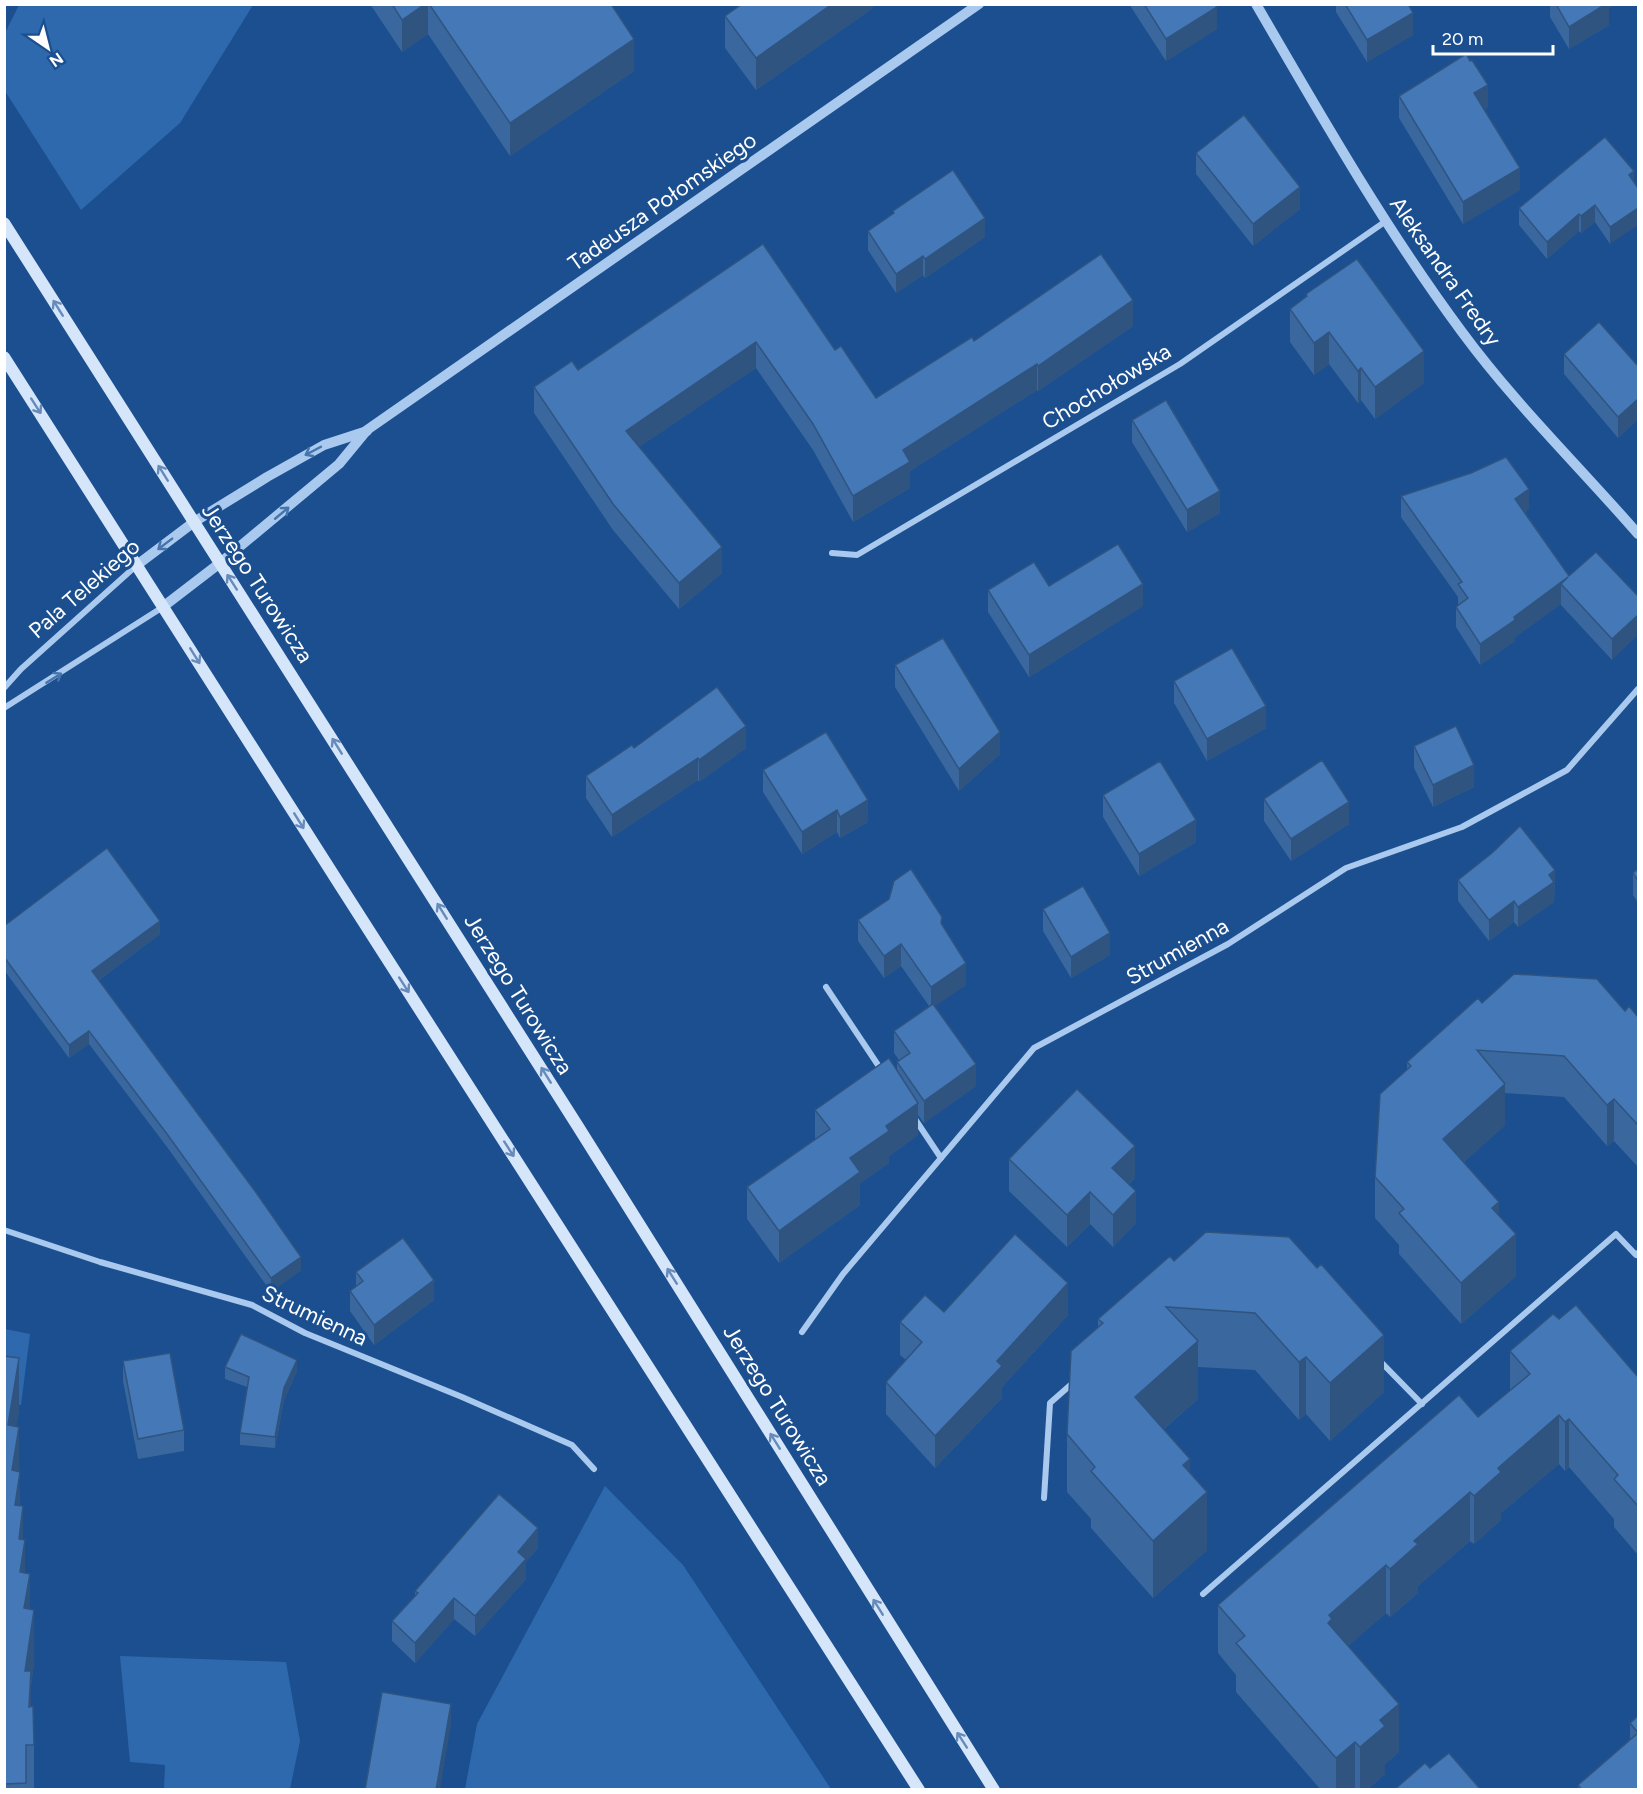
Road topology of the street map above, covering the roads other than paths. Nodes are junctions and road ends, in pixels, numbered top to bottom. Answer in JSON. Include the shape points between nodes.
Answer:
{"nodes":[{"id":1,"x":979,"y":4,"type":"edge"},
{"id":2,"x":1256,"y":4,"type":"edge"},
{"id":3,"x":1386,"y":221,"type":"junction"},
{"id":4,"x":4,"y":223,"type":"edge"},
{"id":5,"x":4,"y":357,"type":"edge"},
{"id":6,"x":367,"y":430,"type":"junction"},
{"id":7,"x":194,"y":522,"type":"junction"},
{"id":8,"x":1638,"y":534,"type":"edge"},
{"id":9,"x":832,"y":553,"type":"dead end"},
{"id":10,"x":220,"y":563,"type":"junction"},
{"id":11,"x":137,"y":565,"type":"junction"},
{"id":12,"x":164,"y":606,"type":"junction"},
{"id":13,"x":4,"y":688,"type":"edge"},
{"id":14,"x":1638,"y":690,"type":"edge"},
{"id":15,"x":4,"y":708,"type":"edge"},
{"id":16,"x":826,"y":987,"type":"dead end"},
{"id":17,"x":884,"y":1072,"type":"edge"},
{"id":18,"x":909,"y":1111,"type":"edge"},
{"id":19,"x":941,"y":1158,"type":"junction"},
{"id":20,"x":4,"y":1230,"type":"edge"},
{"id":21,"x":1638,"y":1255,"type":"edge"},
{"id":22,"x":802,"y":1332,"type":"dead end"},
{"id":23,"x":1373,"y":1353,"type":"edge"},
{"id":24,"x":1084,"y":1372,"type":"edge"},
{"id":25,"x":1422,"y":1404,"type":"junction"},
{"id":26,"x":594,"y":1469,"type":"dead end"},
{"id":27,"x":1044,"y":1498,"type":"dead end"},
{"id":28,"x":1203,"y":1594,"type":"dead end"},
{"id":29,"x":918,"y":1790,"type":"edge"},
{"id":30,"x":994,"y":1790,"type":"edge"}],
"edges":[{"from":1,"to":6,"type":"street","name":"Tadeusza Połomskiego"},
{"from":2,"to":3,"type":"street","name":"Aleksandra Fredry"},
{"from":3,"to":8,"type":"street","name":"Aleksandra Fredry","via":[[1462,333],[1513,396]]},
{"from":3,"to":9,"type":"street","name":"Chochołowska","via":[[1180,364],[857,555]]},
{"from":7,"to":4,"type":"main road","name":"Jerzego Turowicza","one_way":true},
{"from":5,"to":11,"type":"main road","one_way":true},
{"from":6,"to":7,"type":"street","name":"Tadeusza Połomskiego","one_way":true,"via":[[324,445]]},
{"from":10,"to":6,"type":"street","name":"Tadeusza Połomskiego","one_way":true,"via":[[339,464]]},
{"from":7,"to":10,"type":"main road","name":"Jerzego Turowicza"},
{"from":7,"to":11,"type":"street","name":"Pala Telekiego","one_way":true},
{"from":10,"to":12,"type":"street","name":"Tadeusza Połomskiego"},
{"from":30,"to":10,"type":"main road","name":"Jerzego Turowicza","one_way":true},
{"from":11,"to":12,"type":"main road"},
{"from":11,"to":13,"type":"street","name":"Pala Telekiego"},
{"from":15,"to":12,"type":"street","one_way":true},
{"from":12,"to":29,"type":"main road","one_way":true},
{"from":14,"to":19,"type":"street","name":"Strumienna","via":[[1567,770],[1462,827],[1346,868],[1228,944],[1034,1048]]},
{"from":16,"to":17,"type":"street"},
{"from":18,"to":19,"type":"street"},
{"from":19,"to":22,"type":"street","name":"Strumienna","via":[[843,1274]]},
{"from":20,"to":26,"type":"street","name":"Strumienna","via":[[252,1305],[305,1333],[572,1445]]},
{"from":21,"to":25,"type":"street","via":[[1616,1234]]},
{"from":23,"to":25,"type":"street"},
{"from":24,"to":27,"type":"street","via":[[1050,1403]]},
{"from":25,"to":28,"type":"street"}]}
